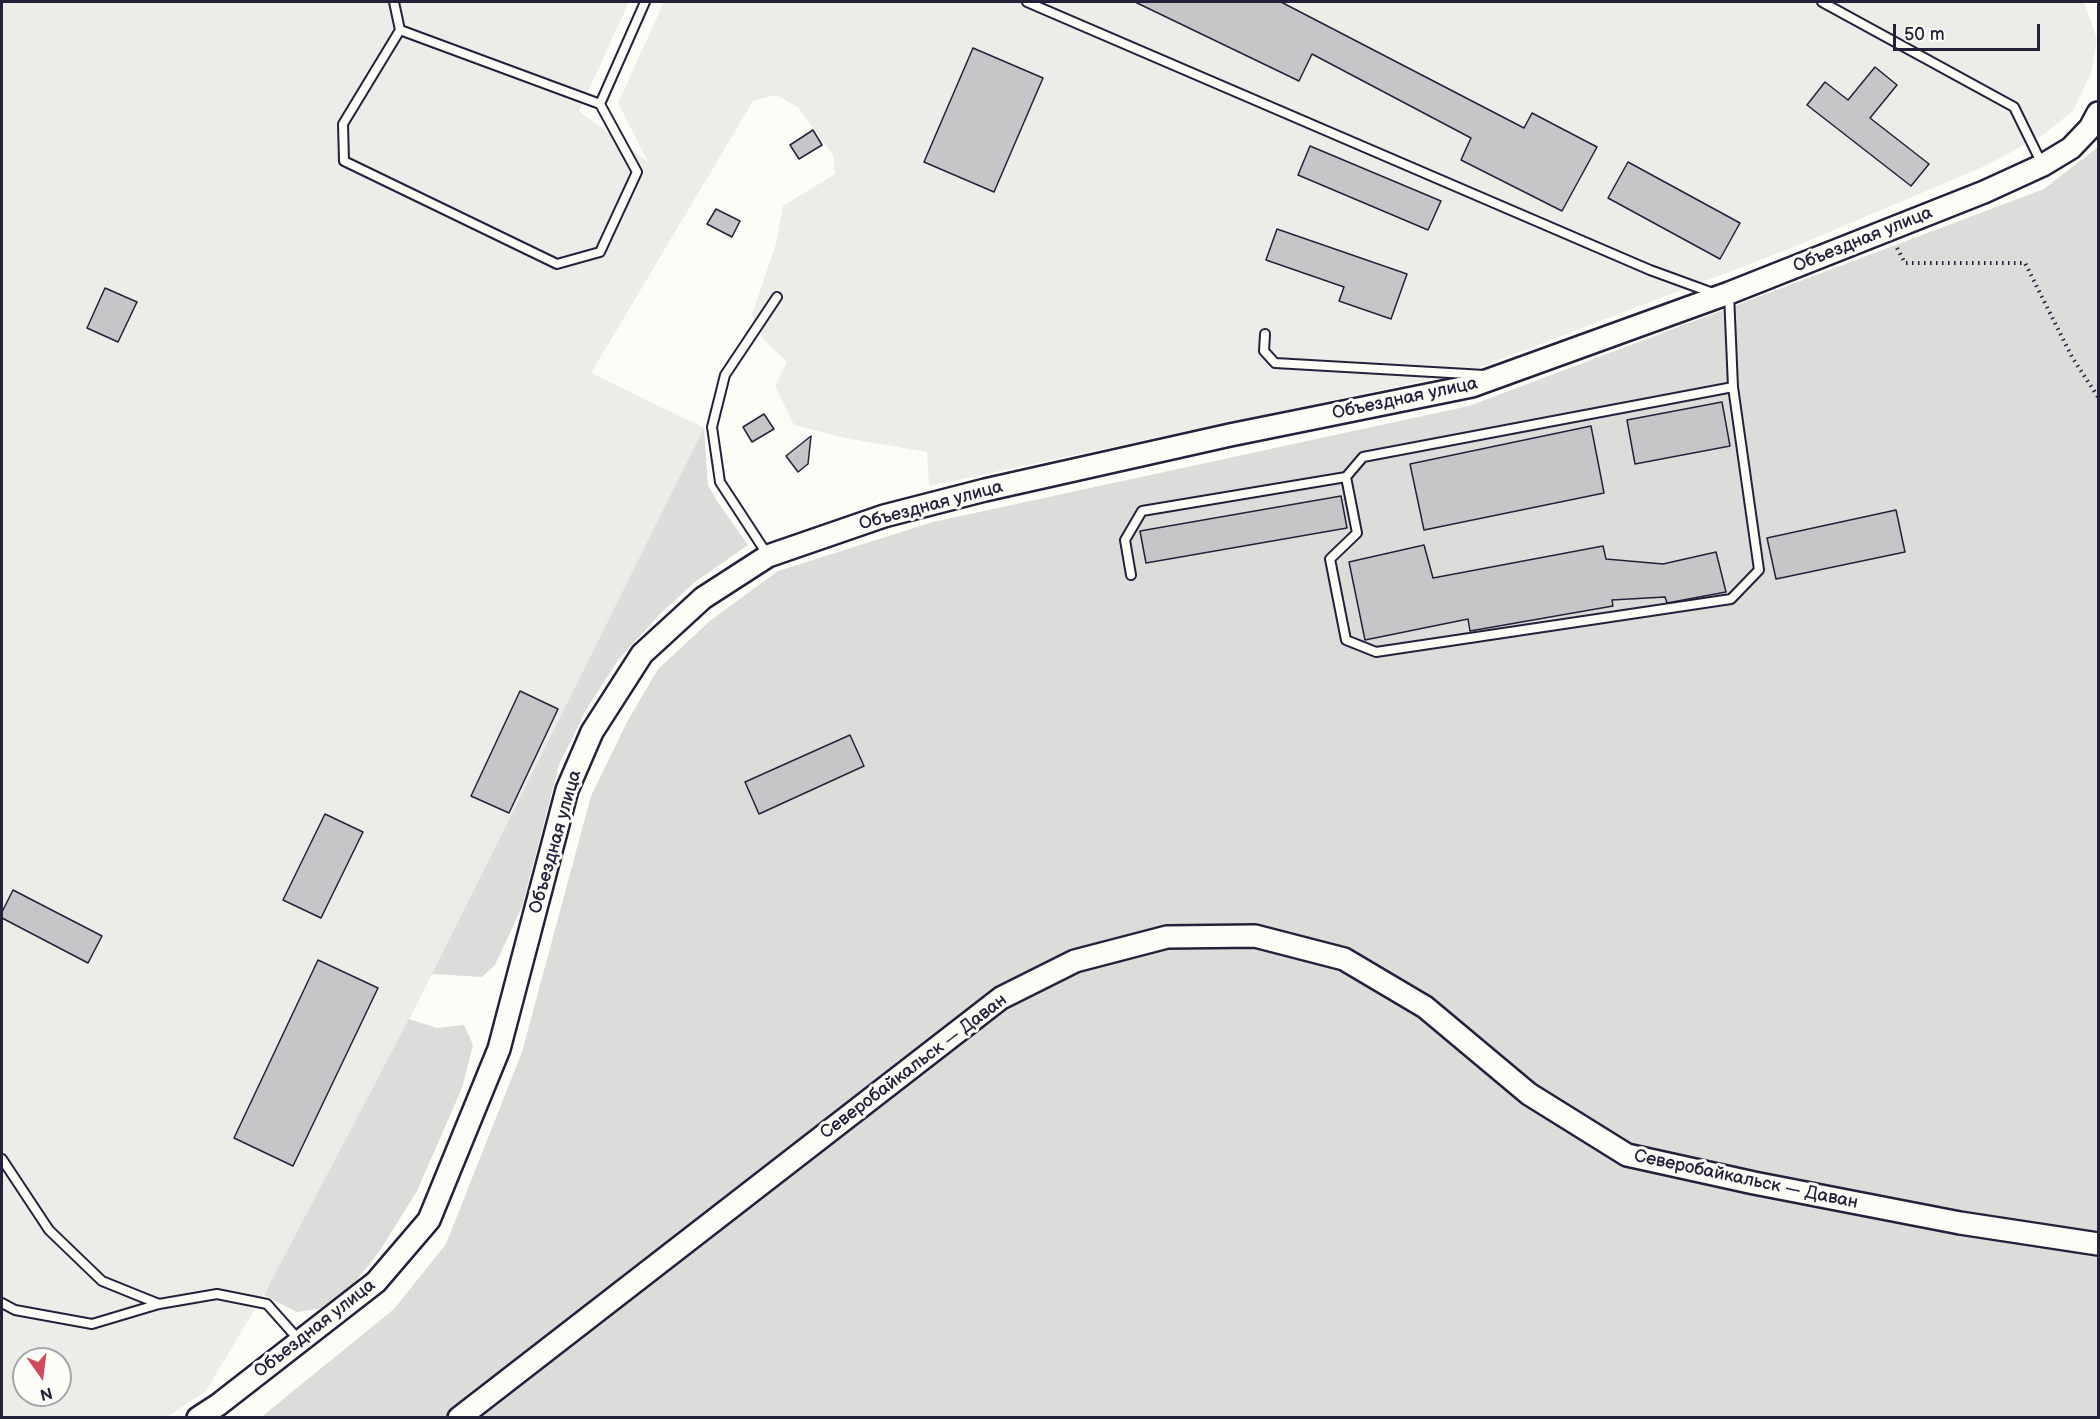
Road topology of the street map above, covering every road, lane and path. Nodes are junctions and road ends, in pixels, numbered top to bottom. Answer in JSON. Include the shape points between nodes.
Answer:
{"nodes":[{"id":1,"x":394,"y":2,"type":"edge"},
{"id":2,"x":645,"y":2,"type":"edge"},
{"id":3,"x":1027,"y":2,"type":"edge"},
{"id":4,"x":1822,"y":2,"type":"edge"},
{"id":5,"x":400,"y":30,"type":"junction"},
{"id":6,"x":600,"y":104,"type":"junction"},
{"id":7,"x":2098,"y":112,"type":"edge"},
{"id":8,"x":2043,"y":165,"type":"junction"},
{"id":9,"x":1888,"y":230,"type":"junction"},
{"id":10,"x":1725,"y":294,"type":"junction"},
{"id":11,"x":777,"y":297,"type":"dead end"},
{"id":12,"x":1264,"y":334,"type":"dead end"},
{"id":13,"x":1502,"y":376,"type":"junction"},
{"id":14,"x":1733,"y":387,"type":"junction"},
{"id":15,"x":2098,"y":398,"type":"edge"},
{"id":16,"x":1346,"y":477,"type":"junction"},
{"id":17,"x":768,"y":556,"type":"junction"},
{"id":18,"x":1131,"y":575,"type":"dead end"},
{"id":19,"x":2,"y":1159,"type":"edge"},
{"id":20,"x":2098,"y":1244,"type":"edge"},
{"id":21,"x":2,"y":1303,"type":"edge"},
{"id":22,"x":159,"y":1304,"type":"junction"},
{"id":23,"x":300,"y":1341,"type":"junction"},
{"id":24,"x":198,"y":1418,"type":"edge"},
{"id":25,"x":459,"y":1418,"type":"edge"}],
"edges":[{"from":1,"to":5,"type":"lane"},
{"from":2,"to":6,"type":"lane"},
{"from":3,"to":10,"type":"lane","via":[[1639,265]]},
{"from":4,"to":8,"type":"lane","via":[[2014,108]]},
{"from":5,"to":6,"type":"lane"},
{"from":5,"to":6,"type":"lane","via":[[343,124],[344,161],[557,264],[600,252],[637,172]]},
{"from":7,"to":8,"type":"street","name":"Объездная улица","via":[[2090,128],[2071,148]]},
{"from":8,"to":9,"type":"street","name":"Объездная улица"},
{"from":9,"to":10,"type":"street","name":"Объездная улица"},
{"from":9,"to":15,"type":"path","via":[[1905,262],[2025,263],[2072,357]]},
{"from":10,"to":13,"type":"street","name":"Объездная улица"},
{"from":10,"to":14,"type":"lane"},
{"from":11,"to":17,"type":"lane","via":[[725,375],[712,427],[720,482]]},
{"from":12,"to":13,"type":"lane","via":[[1264,351],[1275,363]]},
{"from":13,"to":17,"type":"street","name":"Объездная улица","via":[[1472,386],[985,490],[884,516]]},
{"from":14,"to":16,"type":"lane","via":[[1363,457]]},
{"from":14,"to":16,"type":"lane","via":[[1759,570],[1731,599],[1376,652],[1346,640],[1330,559],[1357,532]]},
{"from":16,"to":18,"type":"lane","via":[[1142,511],[1125,540]]},
{"from":17,"to":23,"type":"street","name":"Объездная улица","via":[[703,598],[642,654],[592,732],[567,790],[499,1049],[429,1220],[376,1282]]},
{"from":19,"to":22,"type":"lane","via":[[49,1230],[102,1281]]},
{"from":20,"to":25,"type":"street","name":"Северобайкальск — Даван","via":[[1960,1223],[1627,1155],[1529,1094],[1425,1007],[1344,959],[1255,936],[1167,937],[1075,961],[1001,998]]},
{"from":21,"to":22,"type":"lane","via":[[15,1310],[92,1324]]},
{"from":22,"to":23,"type":"lane","via":[[217,1294],[267,1304]]},
{"from":23,"to":24,"type":"street","name":"Объездная улица"}]}
